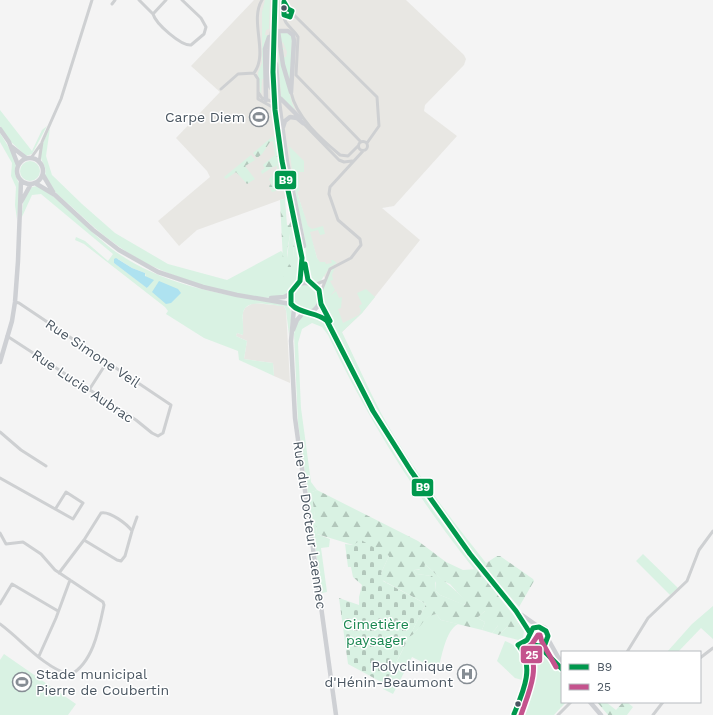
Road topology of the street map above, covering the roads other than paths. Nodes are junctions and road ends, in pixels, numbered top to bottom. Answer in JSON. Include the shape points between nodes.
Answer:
{"nodes":[{"id":1,"x":92,"y":0,"type":"edge"},
{"id":2,"x":115,"y":0,"type":"edge"},
{"id":3,"x":138,"y":0,"type":"edge"},
{"id":4,"x":166,"y":0,"type":"edge"},
{"id":5,"x":182,"y":0,"type":"edge"},
{"id":6,"x":262,"y":0,"type":"edge"},
{"id":7,"x":275,"y":0,"type":"edge"},
{"id":8,"x":112,"y":4,"type":"dead end"},
{"id":9,"x":275,"y":6,"type":"junction"},
{"id":10,"x":154,"y":14,"type":"junction"},
{"id":11,"x":293,"y":14,"type":"junction"},
{"id":12,"x":284,"y":15,"type":"junction"},
{"id":13,"x":280,"y":31,"type":"dead end"},
{"id":14,"x":269,"y":37,"type":"dead end"},
{"id":15,"x":254,"y":73,"type":"junction"},
{"id":16,"x":270,"y":88,"type":"dead end"},
{"id":17,"x":221,"y":89,"type":"dead end"},
{"id":18,"x":291,"y":92,"type":"junction"},
{"id":19,"x":266,"y":102,"type":"junction"},
{"id":20,"x":276,"y":102,"type":"junction"},
{"id":21,"x":303,"y":123,"type":"junction"},
{"id":22,"x":0,"y":129,"type":"edge"},
{"id":23,"x":283,"y":133,"type":"junction"},
{"id":24,"x":8,"y":142,"type":"junction"},
{"id":25,"x":42,"y":142,"type":"junction"},
{"id":26,"x":362,"y":142,"type":"junction"},
{"id":27,"x":367,"y":143,"type":"junction"},
{"id":28,"x":358,"y":146,"type":"junction"},
{"id":29,"x":363,"y":151,"type":"junction"},
{"id":30,"x":28,"y":158,"type":"junction"},
{"id":31,"x":354,"y":160,"type":"junction"},
{"id":32,"x":39,"y":162,"type":"junction"},
{"id":33,"x":18,"y":165,"type":"junction"},
{"id":34,"x":43,"y":175,"type":"junction"},
{"id":35,"x":21,"y":181,"type":"junction"},
{"id":36,"x":33,"y":184,"type":"junction"},
{"id":37,"x":55,"y":195,"type":"junction"},
{"id":38,"x":21,"y":204,"type":"junction"},
{"id":39,"x":324,"y":281,"type":"junction"},
{"id":40,"x":299,"y":284,"type":"junction"},
{"id":41,"x":312,"y":284,"type":"junction"},
{"id":42,"x":290,"y":294,"type":"junction"},
{"id":43,"x":320,"y":294,"type":"junction"},
{"id":44,"x":267,"y":299,"type":"junction"},
{"id":45,"x":320,"y":300,"type":"junction"},
{"id":46,"x":15,"y":302,"type":"junction"},
{"id":47,"x":292,"y":306,"type":"junction"},
{"id":48,"x":311,"y":312,"type":"junction"},
{"id":49,"x":303,"y":313,"type":"junction"},
{"id":50,"x":334,"y":332,"type":"junction"},
{"id":51,"x":291,"y":334,"type":"junction"},
{"id":52,"x":7,"y":336,"type":"junction"},
{"id":53,"x":0,"y":362,"type":"edge"},
{"id":54,"x":107,"y":362,"type":"junction"},
{"id":55,"x":89,"y":390,"type":"junction"},
{"id":56,"x":0,"y":432,"type":"edge"},
{"id":57,"x":158,"y":436,"type":"joint"},
{"id":58,"x":46,"y":466,"type":"dead end"},
{"id":59,"x":0,"y":478,"type":"edge"},
{"id":60,"x":56,"y":508,"type":"junction"},
{"id":61,"x":137,"y":517,"type":"dead end"},
{"id":62,"x":132,"y":531,"type":"junction"},
{"id":63,"x":713,"y":531,"type":"edge"},
{"id":64,"x":0,"y":533,"type":"edge"},
{"id":65,"x":84,"y":540,"type":"junction"},
{"id":66,"x":59,"y":573,"type":"junction"},
{"id":67,"x":70,"y":580,"type":"junction"},
{"id":68,"x":0,"y":604,"type":"edge"},
{"id":69,"x":58,"y":611,"type":"junction"},
{"id":70,"x":516,"y":611,"type":"junction"},
{"id":71,"x":0,"y":624,"type":"edge"},
{"id":72,"x":539,"y":627,"type":"junction"},
{"id":73,"x":530,"y":633,"type":"junction"},
{"id":74,"x":548,"y":639,"type":"junction"},
{"id":75,"x":539,"y":646,"type":"junction"},
{"id":76,"x":713,"y":648,"type":"edge"},
{"id":77,"x":628,"y":651,"type":"edge"},
{"id":78,"x":38,"y":656,"type":"junction"},
{"id":79,"x":701,"y":657,"type":"edge"},
{"id":80,"x":561,"y":662,"type":"edge"},
{"id":81,"x":561,"y":668,"type":"edge"},
{"id":82,"x":570,"y":703,"type":"edge"},
{"id":83,"x":591,"y":703,"type":"edge"},
{"id":84,"x":595,"y":703,"type":"edge"},
{"id":85,"x":662,"y":703,"type":"edge"},
{"id":86,"x":656,"y":711,"type":"junction"},
{"id":87,"x":336,"y":715,"type":"edge"},
{"id":88,"x":558,"y":715,"type":"edge"},
{"id":89,"x":601,"y":715,"type":"edge"},
{"id":90,"x":605,"y":715,"type":"edge"},
{"id":91,"x":653,"y":715,"type":"edge"},
{"id":92,"x":660,"y":715,"type":"edge"}],
"edges":[{"from":1,"to":25,"type":"street","via":[[61,99]]},
{"from":2,"to":8,"type":"street"},
{"from":3,"to":10,"type":"street"},
{"from":4,"to":10,"type":"street"},
{"from":5,"to":10,"type":"street","via":[[201,18],[206,27],[204,34],[192,45],[184,43],[166,30],[155,19]]},
{"from":6,"to":15,"type":"street","via":[[259,12],[259,65]]},
{"from":7,"to":9,"type":"street"},
{"from":9,"to":16,"type":"street","via":[[268,51]]},
{"from":9,"to":18,"type":"street","via":[[281,55]]},
{"from":9,"to":20,"type":"street"},
{"from":11,"to":12,"type":"street","via":[[288,18]]},
{"from":11,"to":12,"type":"street","via":[[292,10],[288,9],[284,11]]},
{"from":11,"to":27,"type":"street","via":[[377,97],[379,126]]},
{"from":12,"to":26,"type":"street","via":[[285,21],[298,37],[296,76]]},
{"from":13,"to":18,"type":"street","via":[[288,30],[294,39]]},
{"from":14,"to":19,"type":"street","via":[[265,46]]},
{"from":15,"to":17,"type":"street","via":[[237,74]]},
{"from":15,"to":19,"type":"street","via":[[258,79],[258,92]]},
{"from":18,"to":28,"type":"street","via":[[300,112],[340,155],[348,156]]},
{"from":19,"to":20,"type":"street"},
{"from":20,"to":21,"type":"street"},
{"from":20,"to":23,"type":"street"},
{"from":20,"to":40,"type":"street","via":[[282,161],[301,245],[302,271]]},
{"from":21,"to":23,"type":"street","via":[[295,117],[288,118],[284,123]]},
{"from":21,"to":31,"type":"street","via":[[339,160]]},
{"from":22,"to":24,"type":"street"},
{"from":23,"to":41,"type":"street","via":[[289,178],[302,234],[306,274]]},
{"from":24,"to":30,"type":"street"},
{"from":24,"to":33,"type":"street"},
{"from":25,"to":30,"type":"street"},
{"from":25,"to":32,"type":"street"},
{"from":26,"to":27,"type":"street"},
{"from":26,"to":28,"type":"street"},
{"from":27,"to":29,"type":"street","via":[[367,148]]},
{"from":28,"to":29,"type":"street"},
{"from":29,"to":31,"type":"street"},
{"from":30,"to":32,"type":"street"},
{"from":30,"to":33,"type":"street"},
{"from":31,"to":39,"type":"street","via":[[330,187],[329,192],[337,218],[360,239],[362,245],[348,260],[332,268]]},
{"from":32,"to":34,"type":"street"},
{"from":33,"to":35,"type":"street","via":[[17,174]]},
{"from":34,"to":36,"type":"street"},
{"from":34,"to":37,"type":"street"},
{"from":35,"to":36,"type":"street"},
{"from":35,"to":38,"type":"street"},
{"from":36,"to":37,"type":"street"},
{"from":36,"to":38,"type":"street"},
{"from":37,"to":44,"type":"street","via":[[106,241],[158,272],[202,287]]},
{"from":38,"to":46,"type":"street"},
{"from":39,"to":41,"type":"street"},
{"from":39,"to":43,"type":"street"},
{"from":40,"to":41,"type":"street"},
{"from":40,"to":42,"type":"street"},
{"from":41,"to":43,"type":"street"},
{"from":42,"to":44,"type":"street"},
{"from":42,"to":47,"type":"street"},
{"from":43,"to":45,"type":"street"},
{"from":44,"to":47,"type":"street"},
{"from":45,"to":48,"type":"street"},
{"from":45,"to":50,"type":"street"},
{"from":46,"to":52,"type":"street"},
{"from":46,"to":54,"type":"street","name":"Rue Simone Veil"},
{"from":47,"to":49,"type":"street"},
{"from":47,"to":51,"type":"street","name":"Rue du Docteur Laennec"},
{"from":48,"to":49,"type":"street"},
{"from":48,"to":50,"type":"street","via":[[323,316]]},
{"from":49,"to":51,"type":"street"},
{"from":50,"to":70,"type":"street","via":[[373,411],[411,471],[466,548]]},
{"from":51,"to":87,"type":"street","name":"Rue du Docteur Laennec","via":[[295,418]]},
{"from":52,"to":53,"type":"street"},
{"from":52,"to":55,"type":"street","name":"Rue Lucie Aubrac"},
{"from":54,"to":55,"type":"street"},
{"from":54,"to":57,"type":"street","name":"Rue Simone Veil","via":[[170,405],[162,433]]},
{"from":55,"to":57,"type":"street","name":"Rue Lucie Aubrac"},
{"from":56,"to":58,"type":"street"},
{"from":59,"to":60,"type":"street"},
{"from":60,"to":60,"type":"street","via":[[73,519],[83,502],[66,492]]},
{"from":61,"to":62,"type":"street"},
{"from":62,"to":65,"type":"street","via":[[104,512]]},
{"from":62,"to":65,"type":"street","via":[[125,556],[121,561]]},
{"from":63,"to":77,"type":"street","via":[[699,550],[687,581],[648,618]]},
{"from":64,"to":66,"type":"street","via":[[6,544],[23,542],[41,554]]},
{"from":65,"to":66,"type":"street"},
{"from":66,"to":67,"type":"street"},
{"from":67,"to":69,"type":"street"},
{"from":67,"to":78,"type":"street","via":[[104,605],[90,656],[70,675],[60,672]]},
{"from":68,"to":69,"type":"street","via":[[12,584]]},
{"from":69,"to":78,"type":"street"},
{"from":70,"to":72,"type":"street"},
{"from":70,"to":73,"type":"street"},
{"from":71,"to":78,"type":"street"},
{"from":72,"to":73,"type":"street","via":[[532,629]]},
{"from":72,"to":74,"type":"street","via":[[546,630]]},
{"from":73,"to":75,"type":"street","via":[[531,643]]},
{"from":74,"to":75,"type":"street","via":[[545,644]]},
{"from":74,"to":80,"type":"street"},
{"from":75,"to":81,"type":"street"},
{"from":76,"to":79,"type":"street"},
{"from":82,"to":88,"type":"street"},
{"from":83,"to":89,"type":"street"},
{"from":84,"to":90,"type":"street"},
{"from":85,"to":86,"type":"street"},
{"from":86,"to":91,"type":"street"},
{"from":86,"to":92,"type":"street"}]}
